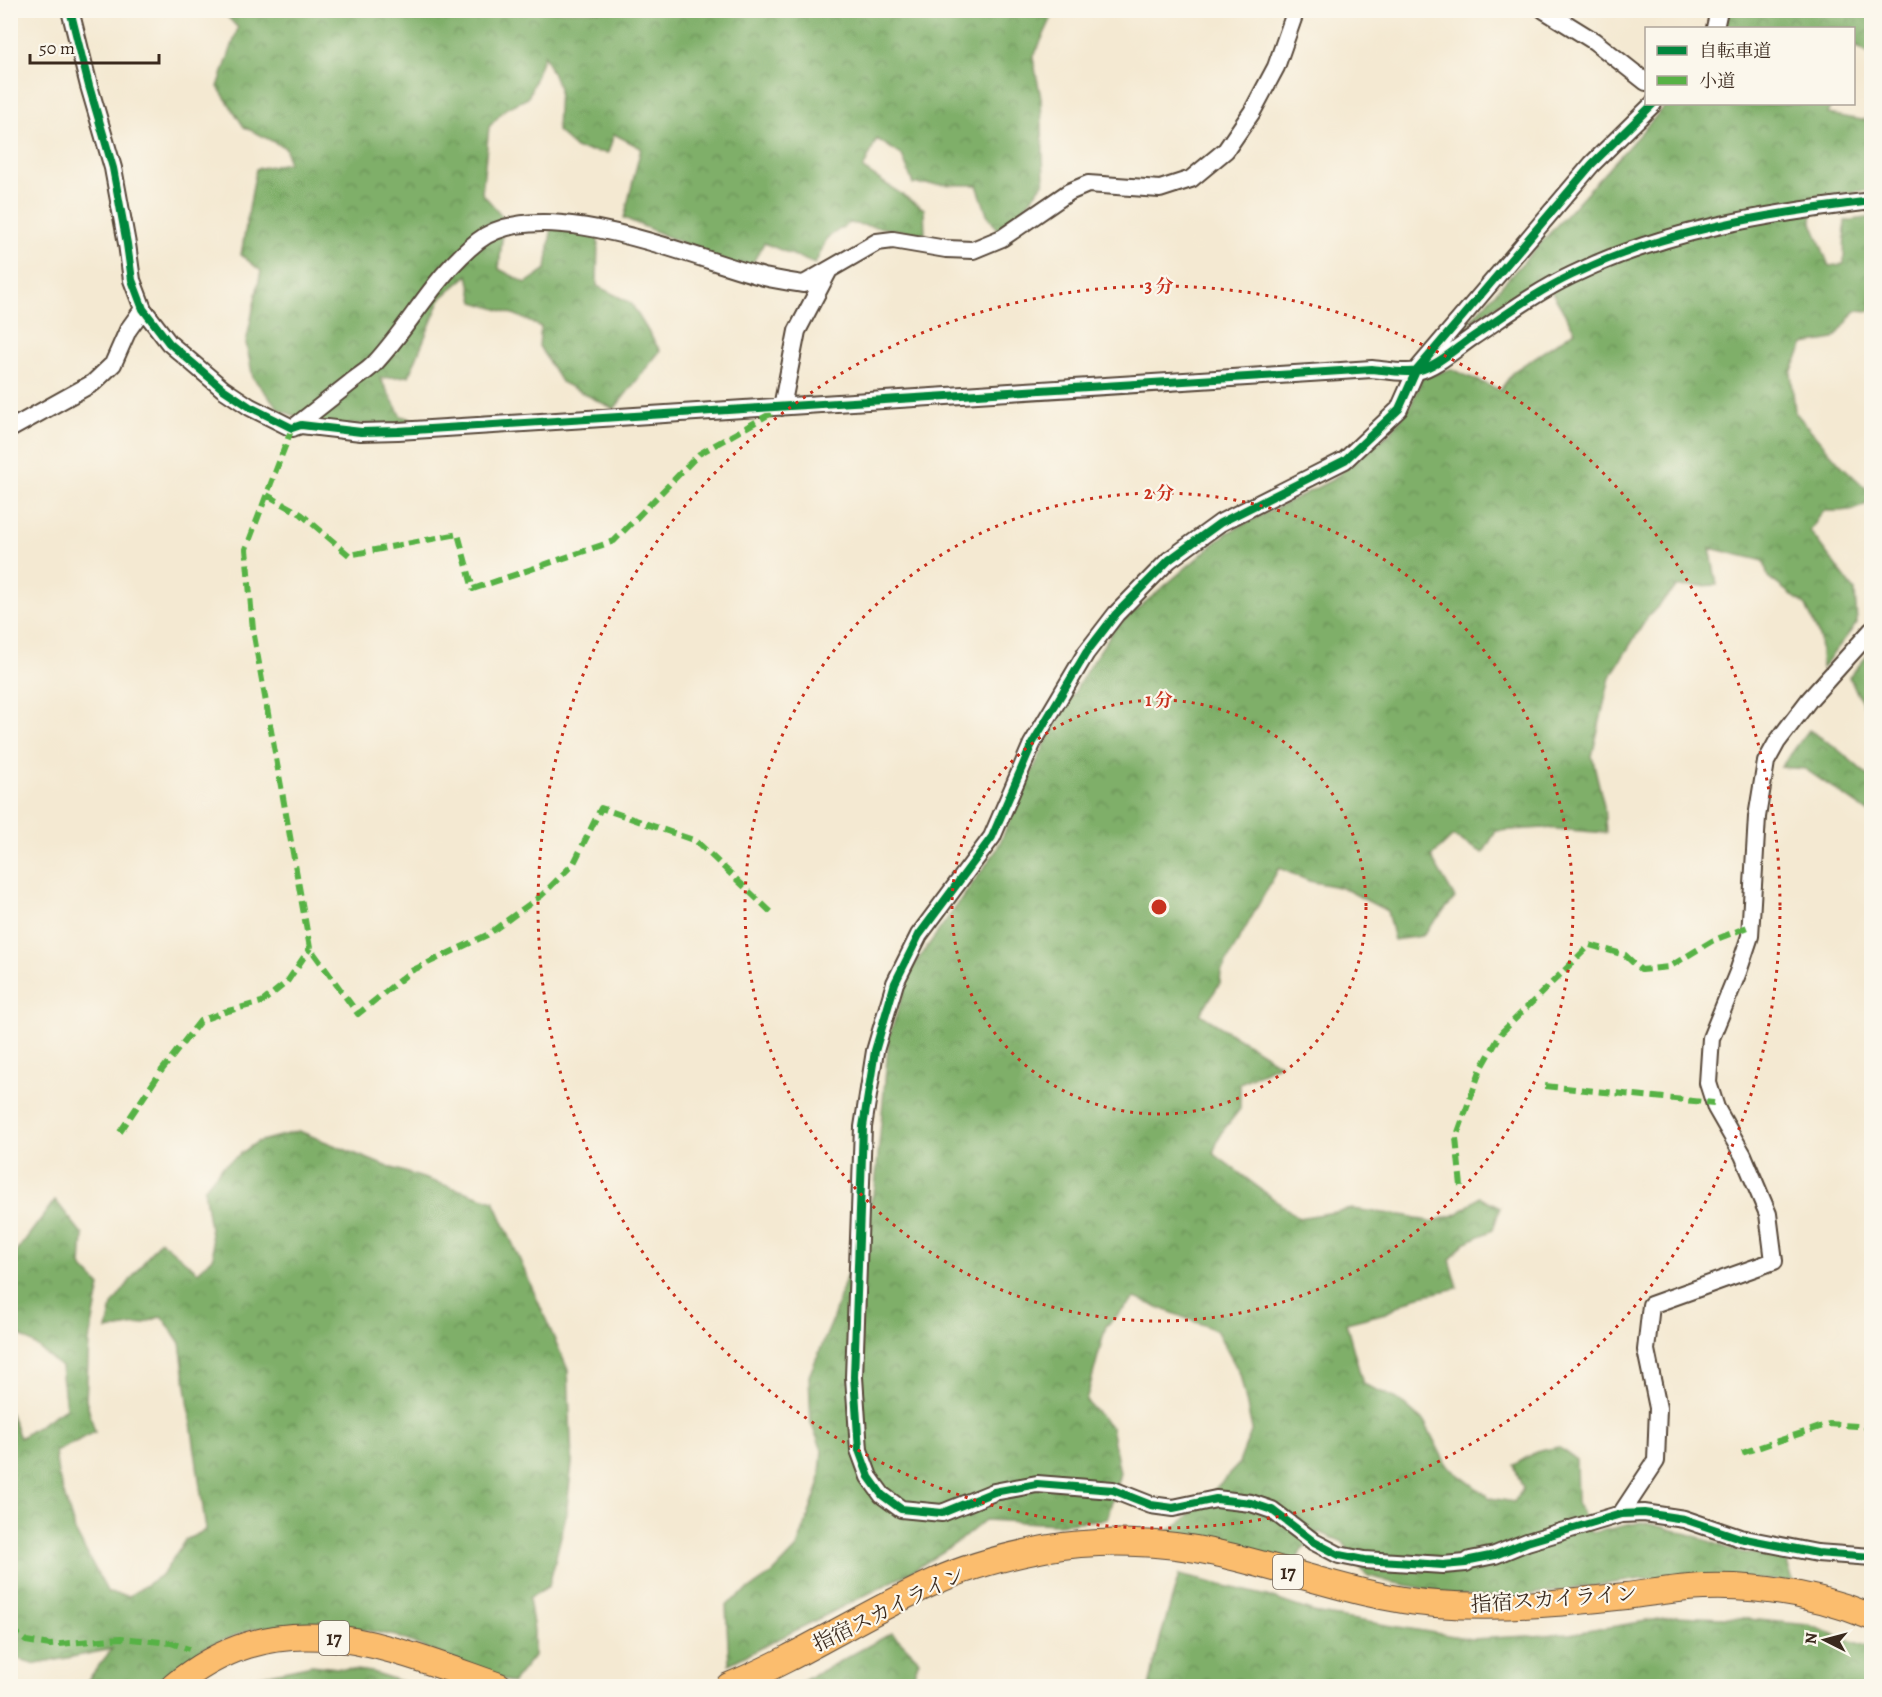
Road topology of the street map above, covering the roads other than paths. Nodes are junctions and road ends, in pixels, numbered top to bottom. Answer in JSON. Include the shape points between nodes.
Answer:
{"nodes":[{"id":1,"x":70,"y":10,"type":"edge"},
{"id":2,"x":1296,"y":10,"type":"edge"},
{"id":3,"x":1544,"y":10,"type":"edge"},
{"id":4,"x":1719,"y":10,"type":"edge"},
{"id":5,"x":1715,"y":27,"type":"edge"},
{"id":6,"x":1645,"y":80,"type":"edge"},
{"id":7,"x":1652,"y":105,"type":"edge"},
{"id":8,"x":1872,"y":201,"type":"edge"},
{"id":9,"x":830,"y":269,"type":"junction"},
{"id":10,"x":143,"y":309,"type":"junction"},
{"id":11,"x":1416,"y":371,"type":"junction"},
{"id":12,"x":782,"y":407,"type":"junction"},
{"id":13,"x":292,"y":428,"type":"junction"},
{"id":14,"x":10,"y":429,"type":"edge"},
{"id":15,"x":1872,"y":630,"type":"edge"},
{"id":16,"x":1621,"y":1514,"type":"junction"},
{"id":17,"x":1872,"y":1557,"type":"edge"},
{"id":18,"x":1872,"y":1617,"type":"edge"},
{"id":19,"x":174,"y":1686,"type":"edge"},
{"id":20,"x":500,"y":1686,"type":"edge"},
{"id":21,"x":729,"y":1686,"type":"edge"}],
"edges":[{"from":1,"to":10,"type":"street","via":[[113,168],[132,280]]},
{"from":2,"to":9,"type":"street","via":[[1276,67],[1251,112],[1226,150],[1191,179],[1160,189],[1088,184],[1069,192],[1002,238],[974,250],[893,240],[877,242]]},
{"from":3,"to":6,"type":"street","via":[[1594,41]]},
{"from":4,"to":5,"type":"street"},
{"from":7,"to":11,"type":"street","via":[[1592,164]]},
{"from":8,"to":11,"type":"street","via":[[1810,208],[1706,229],[1635,249],[1572,275]]},
{"from":9,"to":12,"type":"street","via":[[797,331]]},
{"from":9,"to":13,"type":"street","via":[[804,284],[764,277],[646,240],[570,224],[533,223],[496,231],[479,240],[437,280],[373,366]]},
{"from":10,"to":13,"type":"street","via":[[169,343],[223,389]]},
{"from":10,"to":14,"type":"street","via":[[128,330],[113,364],[93,383]]},
{"from":11,"to":12,"type":"street","via":[[1372,369]]},
{"from":11,"to":16,"type":"street","via":[[1399,409],[1345,460],[1220,523],[1169,560],[1116,614],[1086,653],[1032,744],[992,837],[919,935],[895,983],[875,1051],[863,1127],[854,1377],[859,1450],[869,1478],[882,1495],[902,1509],[942,1513],[994,1492],[1037,1484],[1113,1490],[1151,1505],[1173,1508],[1216,1499],[1272,1510],[1314,1542],[1364,1560],[1443,1566],[1466,1563]]},
{"from":12,"to":13,"type":"street","via":[[398,431]]},
{"from":15,"to":16,"type":"street","via":[[1809,700],[1766,762],[1750,936],[1712,1038],[1708,1083],[1716,1108],[1743,1155],[1768,1214],[1774,1261],[1651,1305],[1646,1350],[1658,1408],[1656,1461]]},
{"from":16,"to":17,"type":"street","via":[[1684,1519],[1740,1538],[1817,1553]]},
{"from":18,"to":21,"type":"main road","name":"指宿スカイライン","number":"17","via":[[1824,1600],[1754,1588],[1702,1587],[1492,1607],[1433,1604],[1381,1596],[1213,1552],[1103,1543],[1044,1549],[939,1580],[769,1670]]},
{"from":19,"to":20,"type":"main road","number":"17","via":[[216,1658],[246,1645],[280,1637],[308,1636],[396,1650]]}]}
